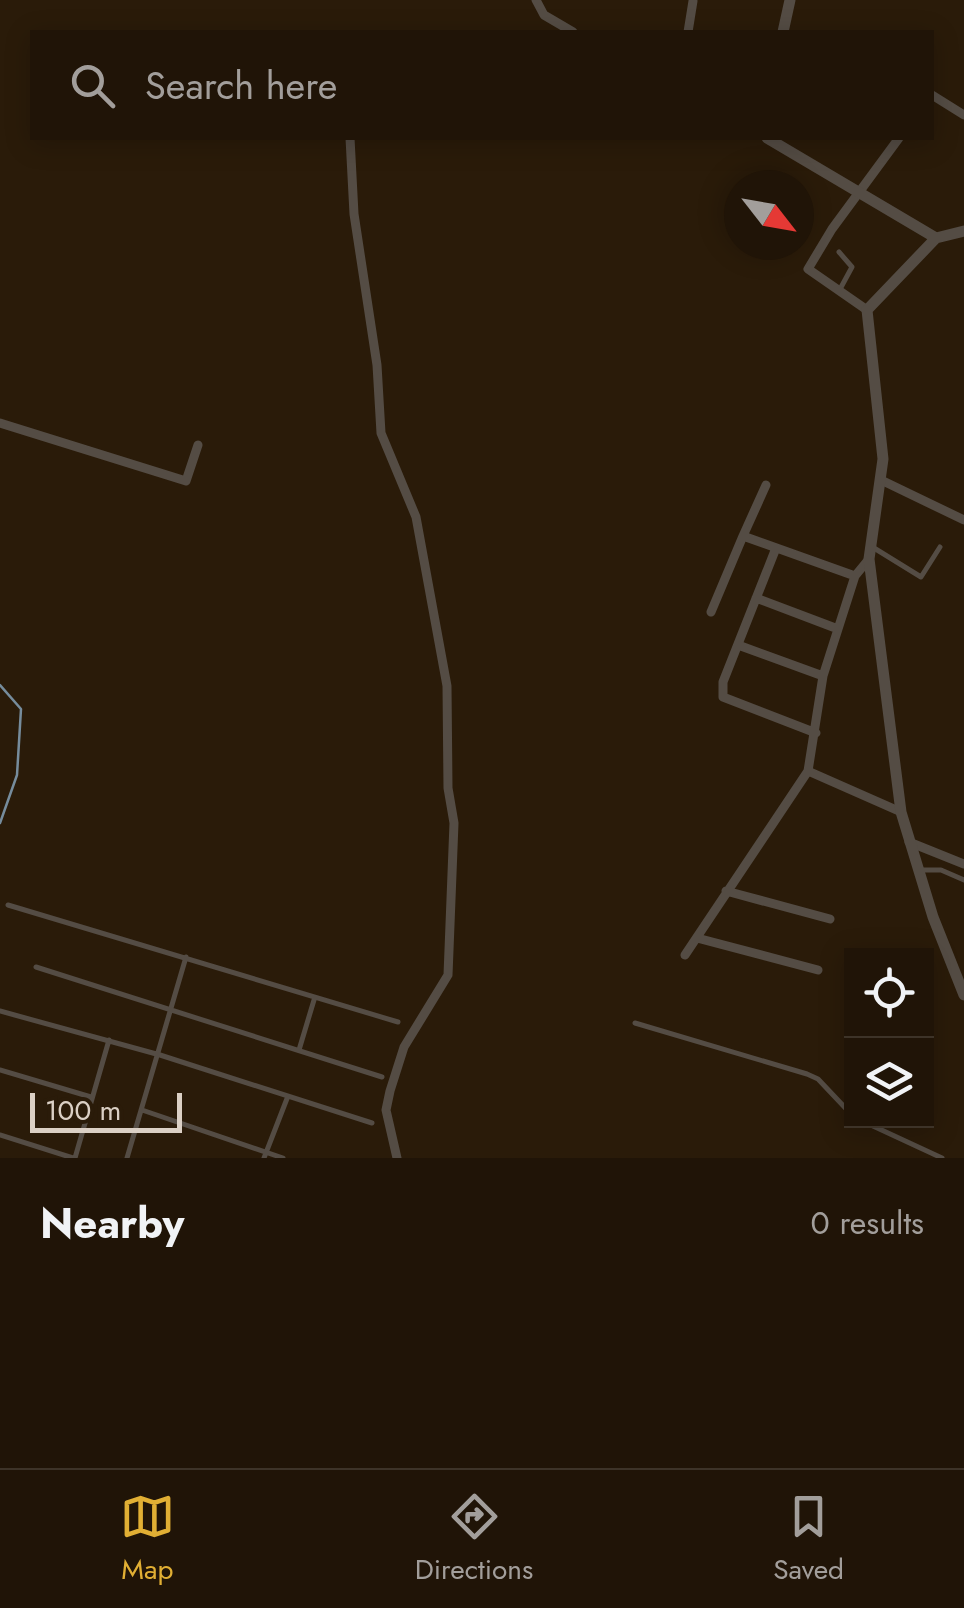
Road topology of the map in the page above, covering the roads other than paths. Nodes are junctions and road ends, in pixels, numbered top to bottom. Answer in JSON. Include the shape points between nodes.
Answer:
{"nodes":[{"id":1,"x":536,"y":0,"type":"edge"},
{"id":2,"x":790,"y":0,"type":"edge"},
{"id":3,"x":694,"y":1,"type":"edge"},
{"id":4,"x":570,"y":30,"type":"edge"},
{"id":5,"x":688,"y":30,"type":"edge"},
{"id":6,"x":783,"y":30,"type":"edge"},
{"id":7,"x":934,"y":96,"type":"edge"},
{"id":8,"x":964,"y":116,"type":"edge"},
{"id":9,"x":350,"y":140,"type":"edge"},
{"id":10,"x":769,"y":140,"type":"edge"},
{"id":11,"x":898,"y":140,"type":"edge"},
{"id":12,"x":859,"y":192,"type":"junction"},
{"id":13,"x":964,"y":231,"type":"edge"},
{"id":14,"x":936,"y":238,"type":"junction"},
{"id":15,"x":838,"y":252,"type":"dead end"},
{"id":16,"x":839,"y":290,"type":"junction"},
{"id":17,"x":867,"y":310,"type":"junction"},
{"id":18,"x":0,"y":424,"type":"edge"},
{"id":19,"x":198,"y":446,"type":"dead end"},
{"id":20,"x":881,"y":480,"type":"junction"},
{"id":21,"x":766,"y":485,"type":"dead end"},
{"id":22,"x":964,"y":520,"type":"edge"},
{"id":23,"x":743,"y":536,"type":"junction"},
{"id":24,"x":940,"y":547,"type":"dead end"},
{"id":25,"x":776,"y":548,"type":"junction"},
{"id":26,"x":870,"y":553,"type":"junction"},
{"id":27,"x":855,"y":576,"type":"junction"},
{"id":28,"x":756,"y":598,"type":"junction"},
{"id":29,"x":711,"y":612,"type":"dead end"},
{"id":30,"x":838,"y":629,"type":"junction"},
{"id":31,"x":738,"y":645,"type":"junction"},
{"id":32,"x":823,"y":676,"type":"junction"},
{"id":33,"x":816,"y":733,"type":"junction"},
{"id":34,"x":808,"y":772,"type":"junction"},
{"id":35,"x":901,"y":812,"type":"junction"},
{"id":36,"x":908,"y":842,"type":"junction"},
{"id":37,"x":964,"y":864,"type":"edge"},
{"id":38,"x":918,"y":870,"type":"junction"},
{"id":39,"x":964,"y":880,"type":"edge"},
{"id":40,"x":726,"y":892,"type":"junction"},
{"id":41,"x":8,"y":905,"type":"dead end"},
{"id":42,"x":830,"y":919,"type":"dead end"},
{"id":43,"x":697,"y":938,"type":"junction"},
{"id":44,"x":686,"y":956,"type":"dead end"},
{"id":45,"x":186,"y":958,"type":"junction"},
{"id":46,"x":36,"y":967,"type":"dead end"},
{"id":47,"x":818,"y":970,"type":"dead end"},
{"id":48,"x":964,"y":995,"type":"edge"},
{"id":49,"x":314,"y":998,"type":"junction"},
{"id":50,"x":172,"y":1008,"type":"junction"},
{"id":51,"x":0,"y":1011,"type":"edge"},
{"id":52,"x":398,"y":1022,"type":"dead end"},
{"id":53,"x":635,"y":1023,"type":"dead end"},
{"id":54,"x":109,"y":1040,"type":"junction"},
{"id":55,"x":299,"y":1050,"type":"junction"},
{"id":56,"x":160,"y":1055,"type":"junction"},
{"id":57,"x":0,"y":1070,"type":"edge"},
{"id":58,"x":382,"y":1077,"type":"dead end"},
{"id":59,"x":288,"y":1096,"type":"junction"},
{"id":60,"x":91,"y":1098,"type":"junction"},
{"id":61,"x":844,"y":1106,"type":"edge"},
{"id":62,"x":142,"y":1110,"type":"junction"},
{"id":63,"x":372,"y":1123,"type":"dead end"},
{"id":64,"x":877,"y":1128,"type":"edge"},
{"id":65,"x":0,"y":1135,"type":"edge"},
{"id":66,"x":265,"y":1155,"type":"edge"},
{"id":67,"x":74,"y":1158,"type":"edge"},
{"id":68,"x":127,"y":1158,"type":"edge"},
{"id":69,"x":283,"y":1158,"type":"edge"},
{"id":70,"x":397,"y":1158,"type":"edge"},
{"id":71,"x":942,"y":1158,"type":"edge"}],
"edges":[{"from":1,"to":4,"type":"street","via":[[544,15]]},
{"from":2,"to":6,"type":"street"},
{"from":3,"to":5,"type":"street"},
{"from":7,"to":8,"type":"street"},
{"from":9,"to":70,"type":"street","via":[[381,433],[416,517],[447,686],[454,823],[448,975],[404,1047],[390,1091],[386,1110]]},
{"from":10,"to":12,"type":"street"},
{"from":11,"to":12,"type":"street"},
{"from":12,"to":14,"type":"street"},
{"from":12,"to":16,"type":"street","via":[[808,269]]},
{"from":13,"to":14,"type":"street"},
{"from":14,"to":17,"type":"street"},
{"from":15,"to":16,"type":"lane","via":[[852,268]]},
{"from":16,"to":17,"type":"street"},
{"from":17,"to":20,"type":"street","via":[[870,372],[881,415]]},
{"from":18,"to":19,"type":"street","via":[[186,481]]},
{"from":20,"to":22,"type":"street"},
{"from":20,"to":26,"type":"street"},
{"from":21,"to":23,"type":"street"},
{"from":23,"to":25,"type":"street"},
{"from":23,"to":29,"type":"street"},
{"from":24,"to":26,"type":"lane","via":[[920,576]]},
{"from":25,"to":27,"type":"street"},
{"from":25,"to":28,"type":"street"},
{"from":26,"to":27,"type":"street"},
{"from":26,"to":35,"type":"street"},
{"from":27,"to":30,"type":"street"},
{"from":28,"to":30,"type":"street"},
{"from":28,"to":31,"type":"street"},
{"from":30,"to":32,"type":"street"},
{"from":31,"to":32,"type":"street"},
{"from":31,"to":33,"type":"street","via":[[722,697]]},
{"from":32,"to":33,"type":"street"},
{"from":33,"to":34,"type":"street"},
{"from":34,"to":35,"type":"street"},
{"from":34,"to":40,"type":"street"},
{"from":35,"to":36,"type":"street"},
{"from":36,"to":37,"type":"street"},
{"from":36,"to":38,"type":"street"},
{"from":38,"to":39,"type":"lane"},
{"from":38,"to":48,"type":"street"},
{"from":40,"to":42,"type":"street"},
{"from":40,"to":43,"type":"street"},
{"from":41,"to":45,"type":"lane"},
{"from":43,"to":44,"type":"street"},
{"from":43,"to":47,"type":"street"},
{"from":45,"to":49,"type":"lane"},
{"from":45,"to":50,"type":"lane"},
{"from":46,"to":50,"type":"lane"},
{"from":49,"to":52,"type":"lane"},
{"from":49,"to":55,"type":"lane"},
{"from":50,"to":55,"type":"lane"},
{"from":50,"to":56,"type":"lane"},
{"from":51,"to":54,"type":"lane"},
{"from":53,"to":61,"type":"lane","via":[[807,1074]]},
{"from":54,"to":56,"type":"lane"},
{"from":54,"to":60,"type":"lane"},
{"from":55,"to":58,"type":"lane"},
{"from":56,"to":59,"type":"lane"},
{"from":56,"to":62,"type":"lane"},
{"from":57,"to":60,"type":"lane"},
{"from":59,"to":63,"type":"lane"},
{"from":59,"to":66,"type":"lane"},
{"from":60,"to":67,"type":"lane"},
{"from":62,"to":66,"type":"lane"},
{"from":62,"to":68,"type":"lane"},
{"from":64,"to":71,"type":"lane"},
{"from":65,"to":67,"type":"lane"},
{"from":66,"to":69,"type":"lane"}]}
